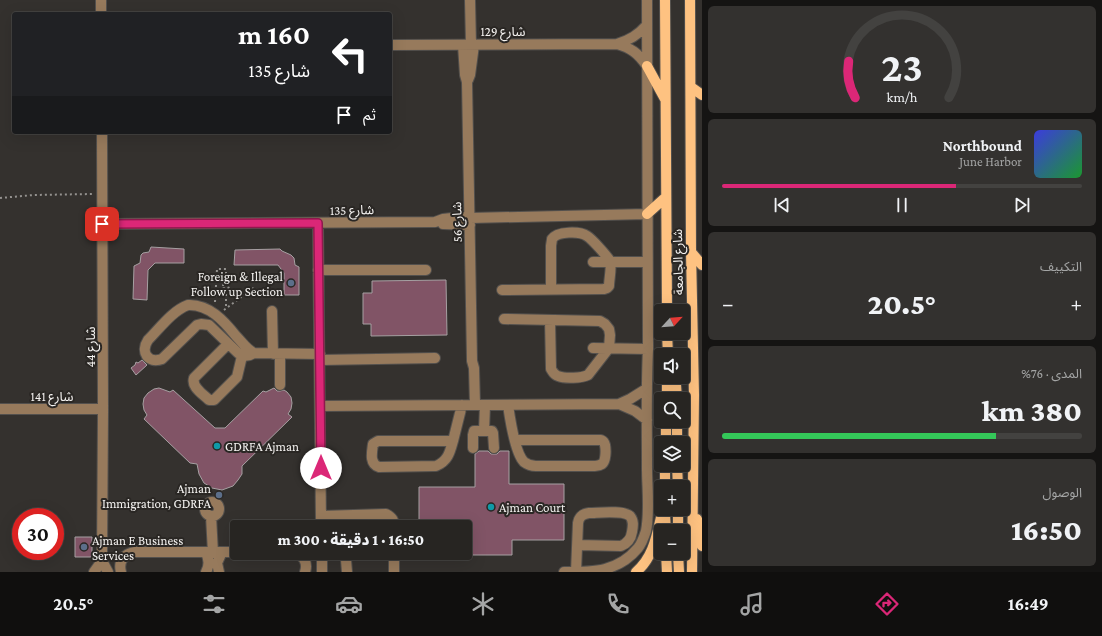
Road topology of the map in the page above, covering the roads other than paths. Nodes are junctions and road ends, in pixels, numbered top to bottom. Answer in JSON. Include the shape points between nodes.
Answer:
{"nodes":[{"id":1,"x":101,"y":0,"type":"edge"},
{"id":2,"x":470,"y":0,"type":"edge"},
{"id":3,"x":647,"y":0,"type":"edge"},
{"id":4,"x":665,"y":0,"type":"edge"},
{"id":5,"x":690,"y":0,"type":"edge"},
{"id":6,"x":101,"y":12,"type":"edge"},
{"id":7,"x":647,"y":25,"type":"junction"},
{"id":8,"x":617,"y":44,"type":"junction"},
{"id":9,"x":392,"y":45,"type":"edge"},
{"id":10,"x":469,"y":45,"type":"junction"},
{"id":11,"x":647,"y":66,"type":"junction"},
{"id":12,"x":691,"y":87,"type":"junction"},
{"id":13,"x":702,"y":95,"type":"edge"},
{"id":14,"x":666,"y":100,"type":"junction"},
{"id":15,"x":102,"y":134,"type":"edge"},
{"id":16,"x":666,"y":197,"type":"junction"},
{"id":17,"x":647,"y":214,"type":"junction"},
{"id":18,"x":470,"y":220,"type":"junction"},
{"id":19,"x":318,"y":223,"type":"junction"},
{"id":20,"x":102,"y":224,"type":"junction"},
{"id":21,"x":691,"y":252,"type":"junction"},
{"id":22,"x":593,"y":262,"type":"dead end"},
{"id":23,"x":610,"y":262,"type":"junction"},
{"id":24,"x":647,"y":262,"type":"junction"},
{"id":25,"x":702,"y":265,"type":"edge"},
{"id":26,"x":318,"y":270,"type":"junction"},
{"id":27,"x":426,"y":270,"type":"dead end"},
{"id":28,"x":502,"y":290,"type":"dead end"},
{"id":29,"x":550,"y":290,"type":"junction"},
{"id":30,"x":667,"y":304,"type":"edge"},
{"id":31,"x":272,"y":311,"type":"dead end"},
{"id":32,"x":504,"y":319,"type":"dead end"},
{"id":33,"x":550,"y":320,"type":"junction"},
{"id":34,"x":228,"y":344,"type":"junction"},
{"id":35,"x":593,"y":348,"type":"dead end"},
{"id":36,"x":609,"y":348,"type":"junction"},
{"id":37,"x":648,"y":349,"type":"junction"},
{"id":38,"x":254,"y":354,"type":"junction"},
{"id":39,"x":276,"y":354,"type":"junction"},
{"id":40,"x":242,"y":356,"type":"junction"},
{"id":41,"x":320,"y":357,"type":"junction"},
{"id":42,"x":435,"y":358,"type":"dead end"},
{"id":43,"x":702,"y":382,"type":"edge"},
{"id":44,"x":280,"y":385,"type":"dead end"},
{"id":45,"x":646,"y":389,"type":"junction"},
{"id":46,"x":694,"y":395,"type":"junction"},
{"id":47,"x":618,"y":404,"type":"junction"},
{"id":48,"x":472,"y":405,"type":"junction"},
{"id":49,"x":508,"y":405,"type":"junction"},
{"id":50,"x":321,"y":406,"type":"junction"},
{"id":51,"x":0,"y":409,"type":"edge"},
{"id":52,"x":103,"y":409,"type":"junction"},
{"id":53,"x":647,"y":420,"type":"junction"},
{"id":54,"x":484,"y":431,"type":"junction"},
{"id":55,"x":514,"y":440,"type":"junction"},
{"id":56,"x":453,"y":441,"type":"junction"},
{"id":57,"x":473,"y":448,"type":"dead end"},
{"id":58,"x":494,"y":448,"type":"dead end"},
{"id":59,"x":692,"y":489,"type":"junction"},
{"id":60,"x":211,"y":516,"type":"dead end"},
{"id":61,"x":321,"y":516,"type":"junction"},
{"id":62,"x":662,"y":516,"type":"edge"},
{"id":63,"x":321,"y":520,"type":"edge"},
{"id":64,"x":393,"y":520,"type":"edge"},
{"id":65,"x":578,"y":545,"type":"junction"},
{"id":66,"x":702,"y":546,"type":"edge"},
{"id":67,"x":214,"y":552,"type":"junction"},
{"id":68,"x":230,"y":552,"type":"edge"},
{"id":69,"x":305,"y":560,"type":"edge"},
{"id":70,"x":322,"y":560,"type":"edge"},
{"id":71,"x":346,"y":560,"type":"edge"},
{"id":72,"x":394,"y":560,"type":"edge"},
{"id":73,"x":666,"y":560,"type":"edge"},
{"id":74,"x":678,"y":560,"type":"edge"},
{"id":75,"x":102,"y":561,"type":"junction"},
{"id":76,"x":94,"y":572,"type":"edge"},
{"id":77,"x":108,"y":572,"type":"edge"},
{"id":78,"x":121,"y":572,"type":"edge"},
{"id":79,"x":206,"y":572,"type":"edge"},
{"id":80,"x":219,"y":572,"type":"edge"},
{"id":81,"x":305,"y":572,"type":"edge"},
{"id":82,"x":322,"y":572,"type":"edge"},
{"id":83,"x":347,"y":572,"type":"edge"},
{"id":84,"x":394,"y":572,"type":"edge"},
{"id":85,"x":564,"y":572,"type":"edge"},
{"id":86,"x":576,"y":572,"type":"edge"},
{"id":87,"x":636,"y":572,"type":"edge"},
{"id":88,"x":667,"y":572,"type":"edge"},
{"id":89,"x":679,"y":572,"type":"edge"},
{"id":90,"x":692,"y":572,"type":"edge"}],
"edges":[{"from":1,"to":6,"type":"street"},
{"from":2,"to":10,"type":"street","name":"شارع 56"},
{"from":3,"to":7,"type":"street"},
{"from":4,"to":14,"type":"main road","name":"شارع الجامعة"},
{"from":5,"to":12,"type":"main road","name":"شارع الجامعة"},
{"from":7,"to":8,"type":"street","name":"شارع 129","via":[[634,38]]},
{"from":7,"to":11,"type":"street"},
{"from":8,"to":10,"type":"street","name":"شارع 129"},
{"from":8,"to":11,"type":"street","name":"شارع 129","via":[[633,50]]},
{"from":9,"to":10,"type":"street","name":"شارع 129"},
{"from":10,"to":18,"type":"street","name":"شارع 56","via":[[470,75],[467,82]]},
{"from":11,"to":14,"type":"main road"},
{"from":11,"to":17,"type":"street"},
{"from":12,"to":13,"type":"main road"},
{"from":12,"to":21,"type":"main road","name":"شارع الجامعة"},
{"from":14,"to":16,"type":"main road","name":"شارع الجامعة"},
{"from":15,"to":20,"type":"street","name":"شارع 44"},
{"from":16,"to":17,"type":"main road"},
{"from":16,"to":30,"type":"main road","name":"شارع الجامعة"},
{"from":17,"to":18,"type":"street","name":"شارع 135"},
{"from":17,"to":24,"type":"street"},
{"from":18,"to":19,"type":"street","name":"شارع 135"},
{"from":18,"to":48,"type":"street","name":"شارع 56","via":[[472,361],[469,368]]},
{"from":19,"to":20,"type":"street","name":"شارع 135"},
{"from":19,"to":26,"type":"street"},
{"from":20,"to":52,"type":"street","name":"شارع 44"},
{"from":21,"to":25,"type":"main road"},
{"from":21,"to":46,"type":"main road","name":"شارع الجامعة"},
{"from":22,"to":23,"type":"street"},
{"from":23,"to":24,"type":"street"},
{"from":23,"to":29,"type":"street","via":[[607,288]]},
{"from":23,"to":29,"type":"street","via":[[592,239],[585,235],[578,232],[556,235],[551,246]]},
{"from":24,"to":37,"type":"street"},
{"from":26,"to":27,"type":"street"},
{"from":26,"to":41,"type":"street"},
{"from":28,"to":29,"type":"street"},
{"from":31,"to":39,"type":"street"},
{"from":32,"to":33,"type":"street"},
{"from":33,"to":36,"type":"street","via":[[600,321],[609,329]]},
{"from":33,"to":36,"type":"street","via":[[551,369],[557,376],[574,378],[588,375]]},
{"from":34,"to":38,"type":"street","via":[[209,325],[200,324],[162,359],[157,361],[148,358],[144,349],[148,340],[175,312],[188,305],[195,305],[202,306],[218,316]]},
{"from":34,"to":40,"type":"street"},
{"from":34,"to":40,"type":"street","via":[[194,378],[194,385],[209,400],[214,400],[237,377]]},
{"from":35,"to":36,"type":"street"},
{"from":36,"to":37,"type":"street"},
{"from":37,"to":45,"type":"street"},
{"from":38,"to":39,"type":"street"},
{"from":38,"to":40,"type":"street"},
{"from":39,"to":41,"type":"street"},
{"from":39,"to":44,"type":"street"},
{"from":41,"to":42,"type":"street"},
{"from":41,"to":50,"type":"street"},
{"from":43,"to":46,"type":"main road"},
{"from":45,"to":47,"type":"street"},
{"from":45,"to":53,"type":"street"},
{"from":46,"to":59,"type":"main road","name":"شارع الجامعة"},
{"from":47,"to":49,"type":"street"},
{"from":47,"to":53,"type":"street","via":[[635,411]]},
{"from":48,"to":49,"type":"street"},
{"from":48,"to":50,"type":"street"},
{"from":48,"to":54,"type":"street"},
{"from":48,"to":56,"type":"street"},
{"from":49,"to":55,"type":"street"},
{"from":50,"to":61,"type":"street"},
{"from":51,"to":52,"type":"street","name":"شارع 141"},
{"from":52,"to":75,"type":"street","name":"شارع 44"},
{"from":53,"to":86,"type":"street","via":[[648,509],[643,539],[633,554],[618,565],[601,571]]},
{"from":54,"to":57,"type":"street","via":[[474,432]]},
{"from":54,"to":58,"type":"street","via":[[493,432]]},
{"from":55,"to":55,"type":"street","via":[[601,440],[605,444],[604,461],[595,466],[530,466],[521,459]]},
{"from":56,"to":56,"type":"street","via":[[378,441],[374,444],[372,461],[379,467],[436,466],[446,460]]},
{"from":59,"to":66,"type":"main road"},
{"from":59,"to":90,"type":"main road","name":"شارع الجامعة"},
{"from":60,"to":67,"type":"street"},
{"from":61,"to":63,"type":"street"},
{"from":61,"to":64,"type":"street","via":[[386,514]]},
{"from":62,"to":87,"type":"main road","via":[[654,547]]},
{"from":65,"to":65,"type":"street","via":[[579,519],[585,513],[624,513],[632,521],[630,540],[626,544]]},
{"from":65,"to":86,"type":"street"},
{"from":67,"to":68,"type":"street"},
{"from":67,"to":78,"type":"street","via":[[129,553],[121,561]]},
{"from":67,"to":79,"type":"street"},
{"from":67,"to":80,"type":"street"},
{"from":69,"to":81,"type":"street"},
{"from":70,"to":82,"type":"street"},
{"from":71,"to":83,"type":"street"},
{"from":72,"to":84,"type":"street"},
{"from":73,"to":88,"type":"main road"},
{"from":74,"to":89,"type":"main road"},
{"from":75,"to":76,"type":"street"},
{"from":75,"to":77,"type":"street","name":"شارع 44"},
{"from":85,"to":86,"type":"street"}]}
